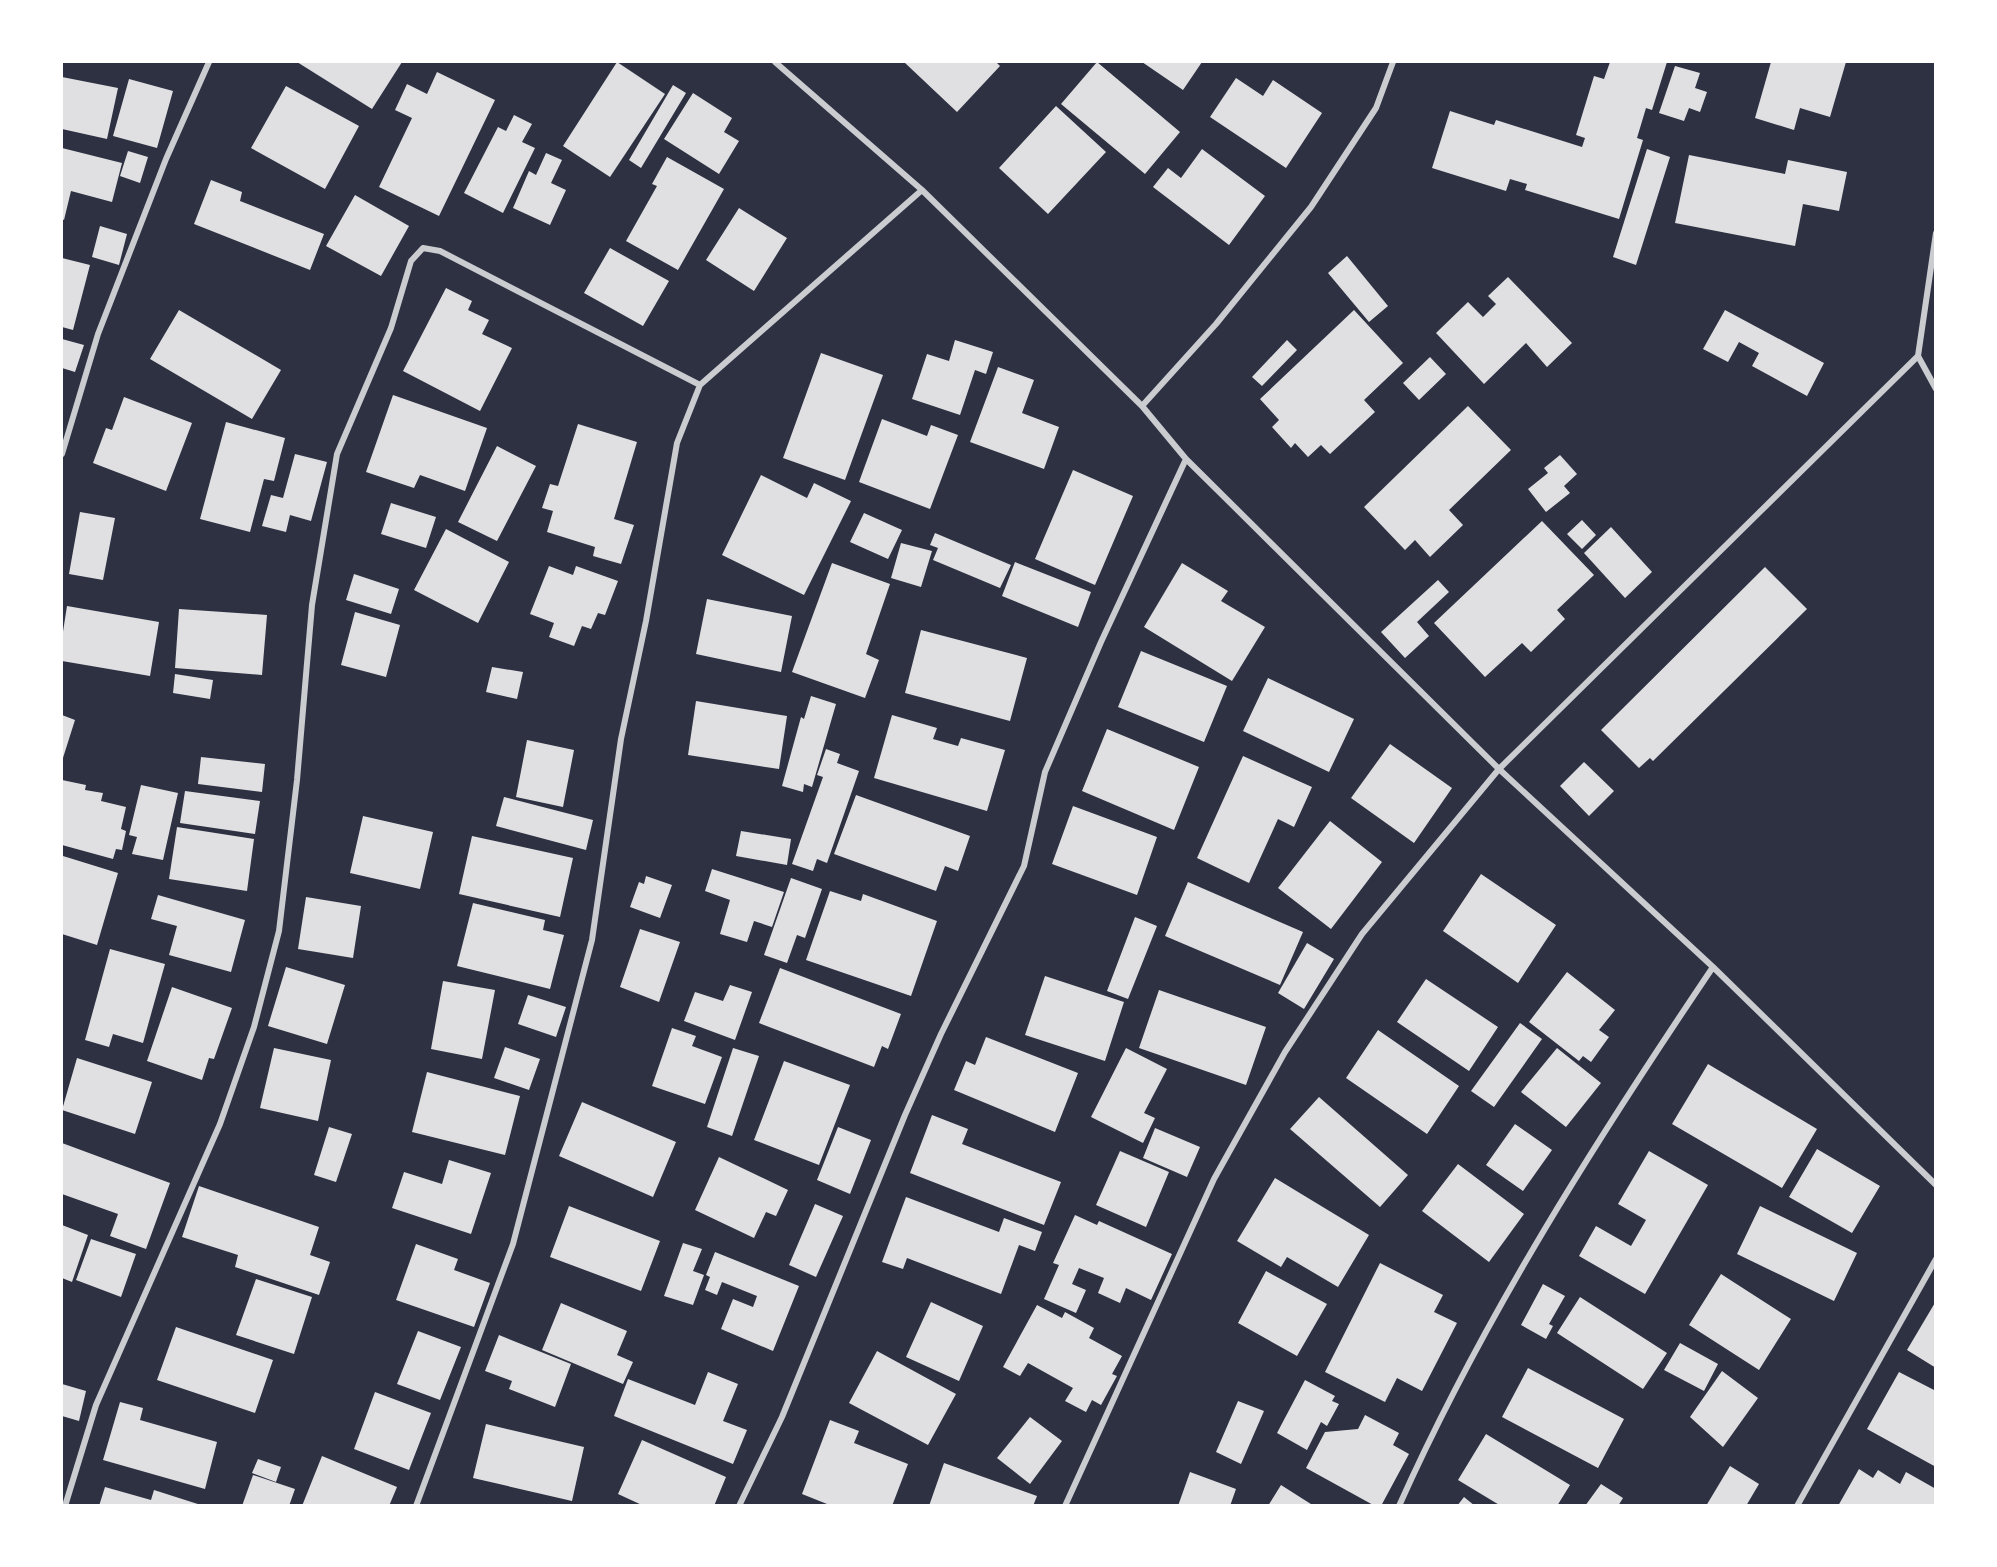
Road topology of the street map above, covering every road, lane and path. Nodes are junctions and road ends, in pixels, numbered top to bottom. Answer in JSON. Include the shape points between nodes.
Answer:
{"nodes":[{"id":1,"x":209,"y":62,"type":"edge"},
{"id":2,"x":775,"y":62,"type":"edge"},
{"id":3,"x":1393,"y":62,"type":"edge"},
{"id":4,"x":922,"y":190,"type":"junction"},
{"id":5,"x":1935,"y":233,"type":"edge"},
{"id":6,"x":1918,"y":356,"type":"junction"},
{"id":7,"x":700,"y":386,"type":"junction"},
{"id":8,"x":1935,"y":389,"type":"edge"},
{"id":9,"x":1142,"y":406,"type":"junction"},
{"id":10,"x":62,"y":454,"type":"edge"},
{"id":11,"x":1186,"y":459,"type":"junction"},
{"id":12,"x":1499,"y":769,"type":"junction"},
{"id":13,"x":1713,"y":967,"type":"junction"},
{"id":14,"x":1935,"y":1185,"type":"edge"},
{"id":15,"x":1935,"y":1259,"type":"edge"},
{"id":16,"x":65,"y":1506,"type":"edge"},
{"id":17,"x":416,"y":1506,"type":"edge"},
{"id":18,"x":739,"y":1506,"type":"edge"},
{"id":19,"x":1065,"y":1506,"type":"edge"},
{"id":20,"x":1399,"y":1506,"type":"edge"},
{"id":21,"x":1797,"y":1506,"type":"edge"}],
"edges":[{"from":1,"to":10,"type":"street","via":[[165,159],[98,334]]},
{"from":2,"to":4,"type":"street"},
{"from":3,"to":9,"type":"street","via":[[1376,108],[1311,207],[1216,324]]},
{"from":4,"to":7,"type":"street"},
{"from":4,"to":9,"type":"street"},
{"from":5,"to":6,"type":"street"},
{"from":6,"to":8,"type":"street"},
{"from":6,"to":12,"type":"street"},
{"from":7,"to":16,"type":"street","via":[[440,251],[423,248],[411,261],[391,328],[337,454],[312,605],[279,931],[254,1027],[220,1124],[96,1405]]},
{"from":7,"to":17,"type":"street","via":[[677,443],[621,739],[590,951],[513,1244]]},
{"from":9,"to":11,"type":"street"},
{"from":11,"to":12,"type":"street"},
{"from":11,"to":18,"type":"street","via":[[1045,772],[1024,866],[936,1044],[782,1417]]},
{"from":12,"to":13,"type":"street"},
{"from":12,"to":19,"type":"street","via":[[1362,934],[1285,1052],[1214,1179]]},
{"from":13,"to":14,"type":"street"},
{"from":13,"to":20,"type":"street","via":[[1513,1283],[1430,1437]]},
{"from":15,"to":21,"type":"street"}]}
